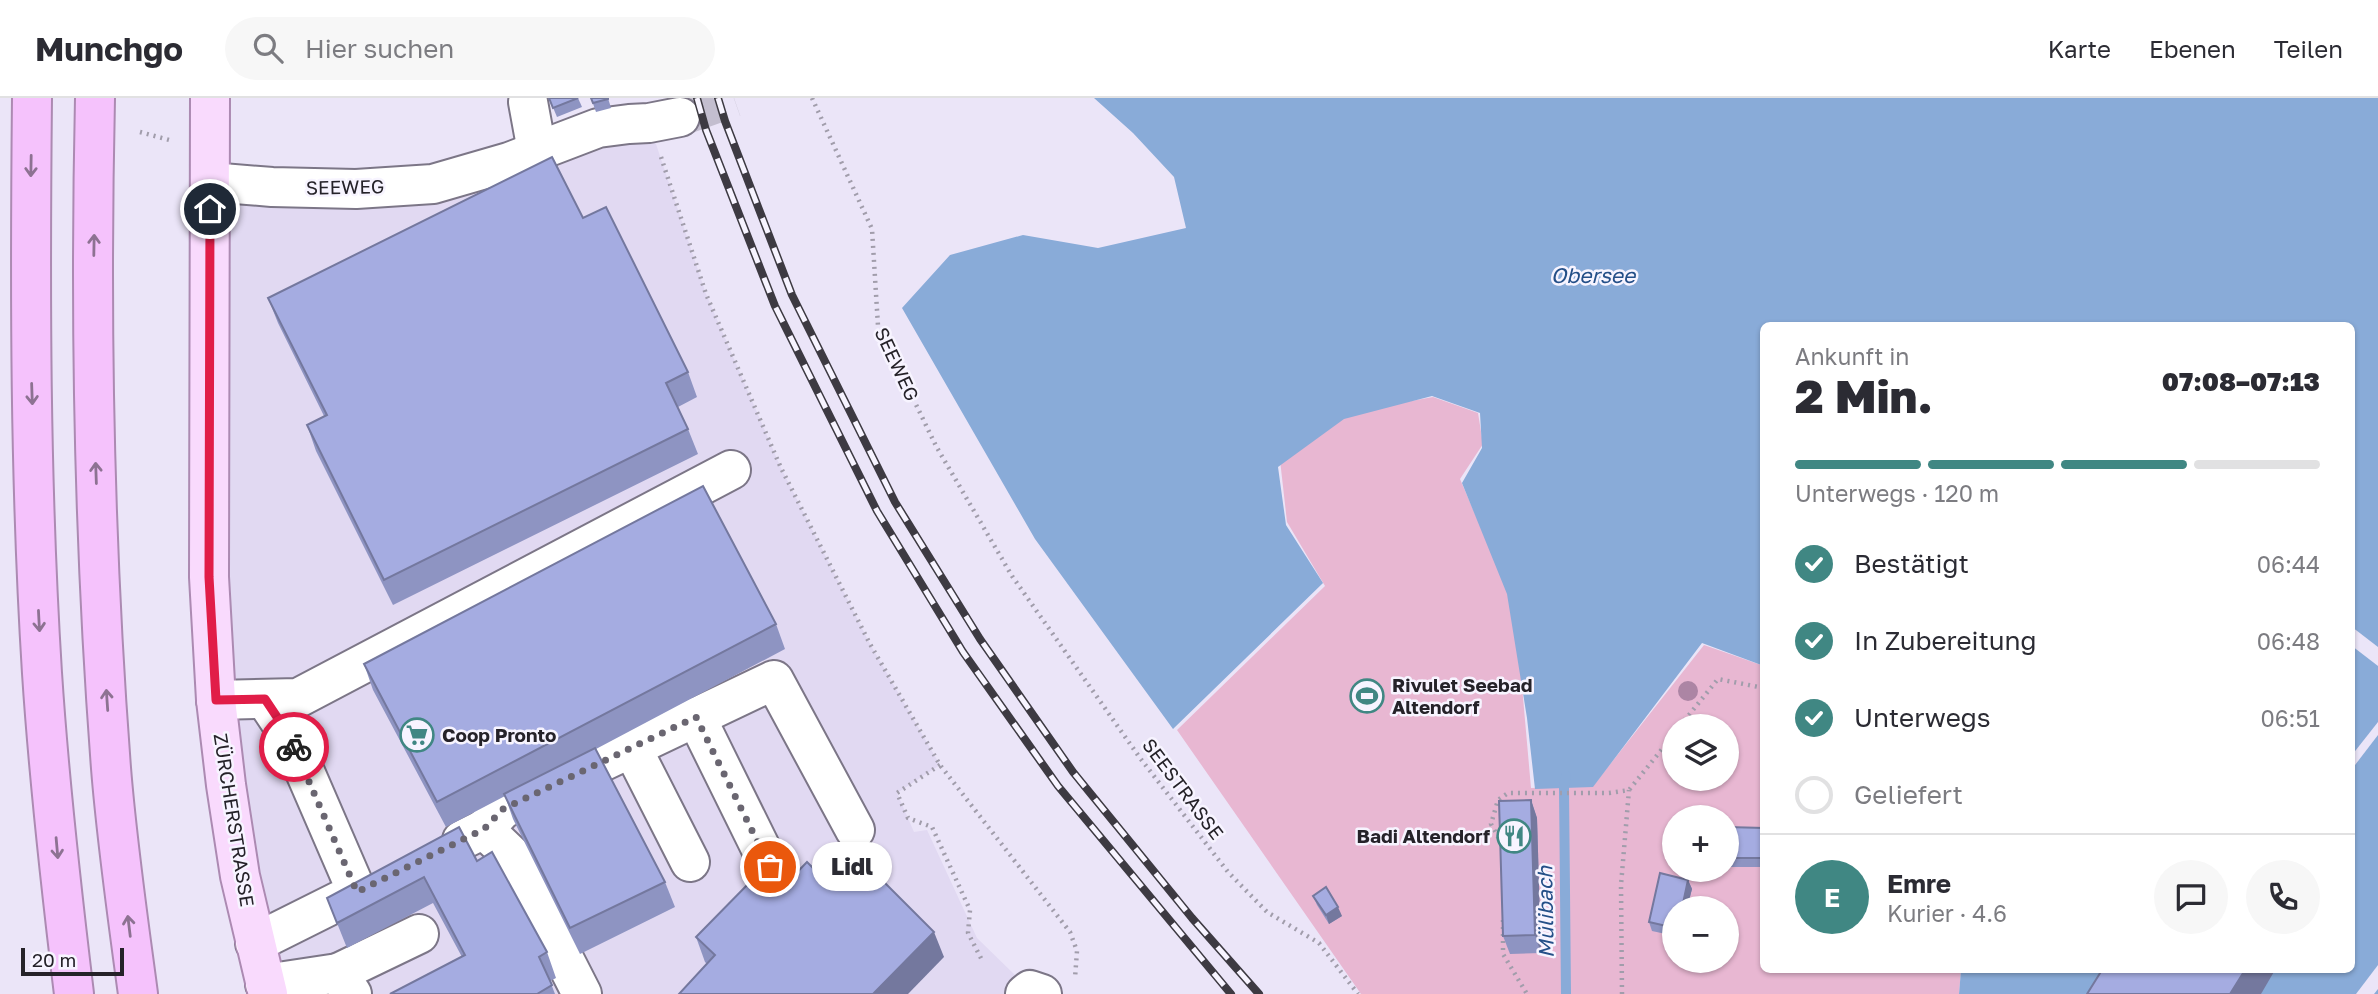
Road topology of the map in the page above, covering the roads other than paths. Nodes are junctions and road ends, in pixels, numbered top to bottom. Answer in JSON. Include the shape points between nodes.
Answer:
{"nodes":[{"id":1,"x":32,"y":98,"type":"edge"},
{"id":2,"x":95,"y":98,"type":"edge"},
{"id":3,"x":210,"y":98,"type":"edge"},
{"id":4,"x":528,"y":102,"type":"dead end"},
{"id":5,"x":665,"y":120,"type":"tunnel mouth"},
{"id":6,"x":537,"y":152,"type":"junction"},
{"id":7,"x":210,"y":182,"type":"junction"},
{"id":8,"x":732,"y":470,"type":"dead end"},
{"id":9,"x":265,"y":699,"type":"junction"},
{"id":10,"x":216,"y":700,"type":"junction"},
{"id":11,"x":696,"y":717,"type":"junction"},
{"id":12,"x":632,"y":748,"type":"junction"},
{"id":13,"x":484,"y":829,"type":"junction"},
{"id":14,"x":855,"y":830,"type":"dead end"},
{"id":15,"x":426,"y":858,"type":"edge"},
{"id":16,"x":690,"y":862,"type":"dead end"},
{"id":17,"x":770,"y":867,"type":"dead end"},
{"id":18,"x":391,"y":875,"type":"edge"},
{"id":19,"x":357,"y":892,"type":"junction"},
{"id":20,"x":419,"y":934,"type":"dead end"},
{"id":21,"x":256,"y":943,"type":"junction"},
{"id":22,"x":345,"y":983,"type":"edge"},
{"id":23,"x":1053,"y":987,"type":"edge"},
{"id":24,"x":266,"y":989,"type":"edge"},
{"id":25,"x":74,"y":994,"type":"edge"},
{"id":26,"x":138,"y":994,"type":"edge"},
{"id":27,"x":582,"y":994,"type":"edge"},
{"id":28,"x":1025,"y":994,"type":"edge"}],
"edges":[{"from":1,"to":25,"type":"highway","one_way":true,"via":[[30,338],[36,565],[50,779]]},
{"from":26,"to":2,"type":"highway","one_way":true,"via":[[111,771],[102,624],[93,318]]},
{"from":3,"to":7,"type":"main road","name":"ZÜRCHERSTRASSE"},
{"from":4,"to":6,"type":"street"},
{"from":5,"to":6,"type":"street","name":"SEEWEG","via":[[598,128]]},
{"from":6,"to":7,"type":"street","name":"SEEWEG","via":[[432,184],[356,189]]},
{"from":7,"to":10,"type":"main road","name":"ZÜRCHERSTRASSE","via":[[209,577]]},
{"from":8,"to":9,"type":"street","via":[[298,698]]},
{"from":9,"to":10,"type":"street"},
{"from":9,"to":19,"type":"street","via":[[289,735]]},
{"from":10,"to":21,"type":"main road","name":"ZÜRCHERSTRASSE","via":[[240,876]]},
{"from":11,"to":12,"type":"street"},
{"from":11,"to":14,"type":"street","via":[[774,680]]},
{"from":11,"to":17,"type":"street"},
{"from":12,"to":13,"type":"street","via":[[503,809]]},
{"from":12,"to":16,"type":"street"},
{"from":13,"to":15,"type":"street"},
{"from":13,"to":27,"type":"street","via":[[511,855]]},
{"from":18,"to":19,"type":"street"},
{"from":19,"to":21,"type":"street"},
{"from":20,"to":22,"type":"street"},
{"from":21,"to":24,"type":"main road","name":"ZÜRCHERSTRASSE"},
{"from":22,"to":24,"type":"street"},
{"from":23,"to":28,"type":"street"}]}
